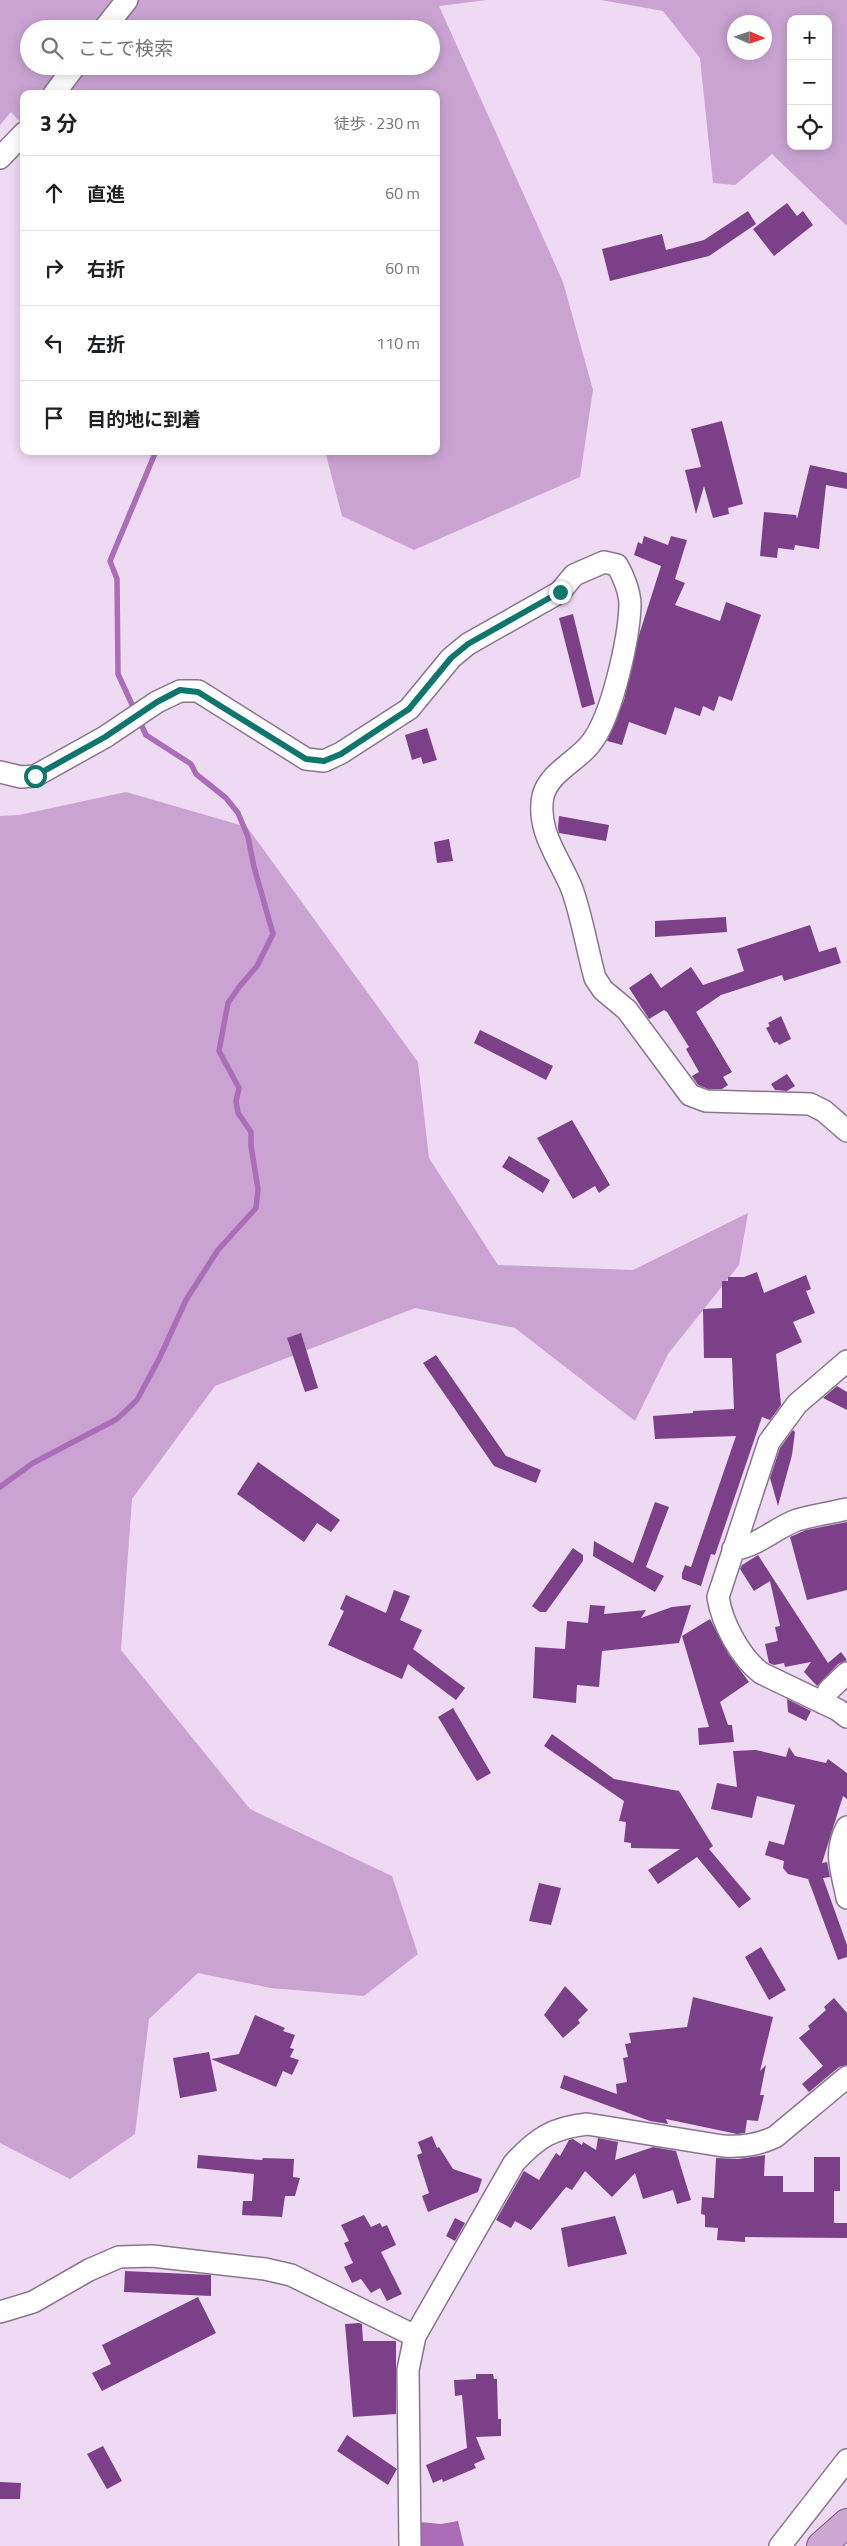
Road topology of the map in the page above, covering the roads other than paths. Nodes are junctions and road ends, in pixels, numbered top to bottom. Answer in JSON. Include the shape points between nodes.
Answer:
{"nodes":[{"id":1,"x":127,"y":0,"type":"edge"},
{"id":2,"x":111,"y":20,"type":"edge"},
{"id":3,"x":68,"y":75,"type":"edge"},
{"id":4,"x":57,"y":90,"type":"edge"},
{"id":5,"x":20,"y":137,"type":"edge"},
{"id":6,"x":0,"y":158,"type":"edge"},
{"id":7,"x":0,"y":772,"type":"edge"},
{"id":8,"x":847,"y":1131,"type":"edge"},
{"id":9,"x":847,"y":1361,"type":"edge"},
{"id":10,"x":847,"y":1509,"type":"edge"},
{"id":11,"x":733,"y":1549,"type":"junction"},
{"id":12,"x":847,"y":1672,"type":"edge"},
{"id":13,"x":823,"y":1703,"type":"junction"},
{"id":14,"x":847,"y":1717,"type":"edge"},
{"id":15,"x":847,"y":1827,"type":"edge"},
{"id":16,"x":847,"y":1898,"type":"edge"},
{"id":17,"x":847,"y":2077,"type":"edge"},
{"id":18,"x":0,"y":2312,"type":"edge"},
{"id":19,"x":415,"y":2336,"type":"junction"},
{"id":20,"x":847,"y":2460,"type":"edge"},
{"id":21,"x":847,"y":2523,"type":"edge"},
{"id":22,"x":410,"y":2546,"type":"edge"},
{"id":23,"x":780,"y":2546,"type":"edge"},
{"id":24,"x":821,"y":2546,"type":"edge"}],
"edges":[{"from":1,"to":2,"type":"street"},
{"from":3,"to":4,"type":"street"},
{"from":5,"to":6,"type":"street"},
{"from":7,"to":8,"type":"street","via":[[21,777],[35,776],[180,690],[198,692],[306,759],[324,761],[341,754],[409,709],[451,658],[468,644],[560,592],[574,575],[588,567],[604,562],[617,565],[630,602],[627,634],[611,700],[591,743],[551,780],[544,795],[542,811],[553,851],[572,889],[594,978],[627,1010],[690,1095],[706,1100],[810,1104],[824,1111]]},
{"from":9,"to":11,"type":"street","via":[[797,1404],[769,1442]]},
{"from":10,"to":11,"type":"street","via":[[798,1520],[742,1549]]},
{"from":11,"to":13,"type":"street","via":[[718,1597],[721,1613],[750,1665]]},
{"from":12,"to":13,"type":"street","via":[[829,1690]]},
{"from":13,"to":14,"type":"street"},
{"from":15,"to":16,"type":"street","via":[[838,1852]]},
{"from":17,"to":19,"type":"street","via":[[775,2137],[744,2147],[587,2124],[567,2126],[547,2134],[514,2163]]},
{"from":18,"to":19,"type":"street","via":[[33,2302],[89,2270],[119,2258],[152,2256],[291,2275]]},
{"from":19,"to":22,"type":"street","via":[[408,2370]]},
{"from":20,"to":23,"type":"street"},
{"from":21,"to":24,"type":"main road"}]}
